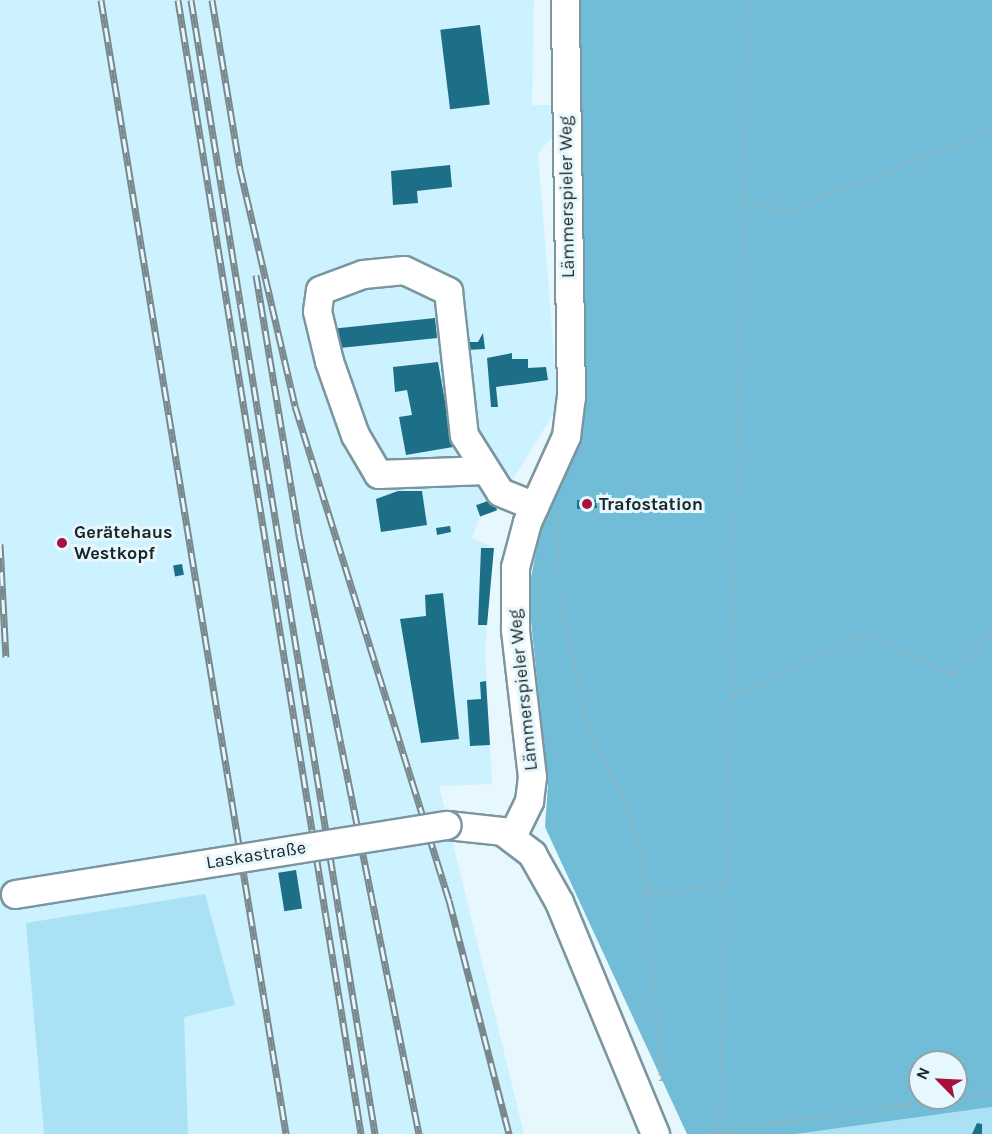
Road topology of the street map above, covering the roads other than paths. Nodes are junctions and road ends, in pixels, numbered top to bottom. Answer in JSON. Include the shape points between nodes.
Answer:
{"nodes":[{"id":1,"x":565,"y":0,"type":"edge"},
{"id":2,"x":485,"y":470,"type":"junction"},
{"id":3,"x":546,"y":508,"type":"junction"},
{"id":4,"x":512,"y":836,"type":"junction"},
{"id":5,"x":7,"y":896,"type":"edge"},
{"id":6,"x":655,"y":1134,"type":"edge"}],
"edges":[{"from":1,"to":3,"type":"street","name":"Lämmerspieler Weg","via":[[571,398],[566,436]]},
{"from":2,"to":2,"type":"street","via":[[464,435],[448,291],[404,270],[363,274],[320,290],[317,311],[329,361],[355,435],[378,474]]},
{"from":2,"to":3,"type":"street","via":[[501,492]]},
{"from":3,"to":4,"type":"street","name":"Lämmerspieler Weg","via":[[519,547],[513,595],[532,787]]},
{"from":4,"to":5,"type":"street","name":"Laskastraße","bridge":true,"via":[[489,828],[447,825]]},
{"from":4,"to":6,"type":"street","via":[[532,854],[559,902]]}]}
